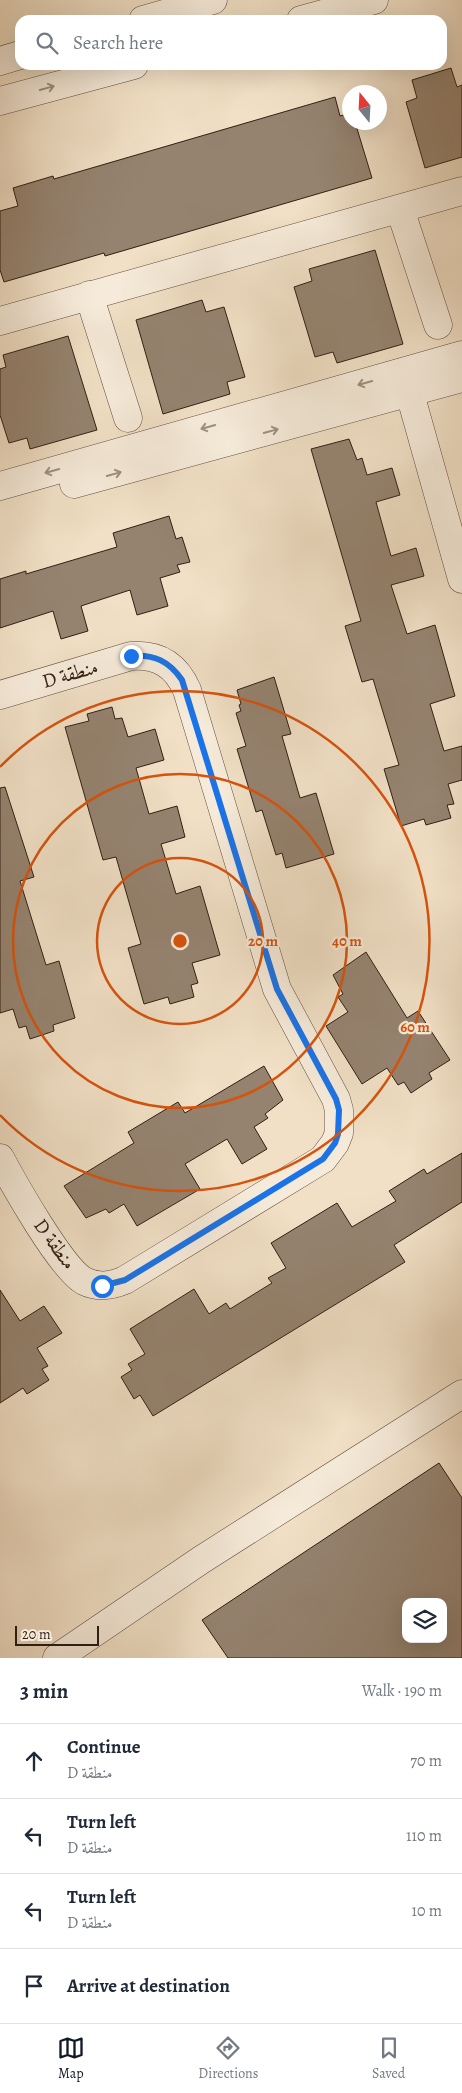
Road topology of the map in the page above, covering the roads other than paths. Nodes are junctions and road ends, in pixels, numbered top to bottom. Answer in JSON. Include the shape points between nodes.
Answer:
{"nodes":[{"id":1,"x":213,"y":0,"type":"edge"},
{"id":2,"x":374,"y":0,"type":"edge"},
{"id":3,"x":156,"y":12,"type":"edge"},
{"id":4,"x":318,"y":15,"type":"edge"},
{"id":5,"x":15,"y":56,"type":"edge"},
{"id":6,"x":0,"y":61,"type":"edge"},
{"id":7,"x":115,"y":70,"type":"edge"},
{"id":8,"x":0,"y":101,"type":"edge"},
{"id":9,"x":462,"y":191,"type":"edge"},
{"id":10,"x":400,"y":209,"type":"junction"},
{"id":11,"x":89,"y":295,"type":"junction"},
{"id":12,"x":0,"y":321,"type":"edge"},
{"id":13,"x":438,"y":325,"type":"dead end"},
{"id":14,"x":462,"y":355,"type":"edge"},
{"id":15,"x":462,"y":378,"type":"edge"},
{"id":16,"x":406,"y":382,"type":"junction"},
{"id":17,"x":128,"y":418,"type":"dead end"},
{"id":18,"x":0,"y":486,"type":"edge"},
{"id":19,"x":0,"y":505,"type":"edge"},
{"id":20,"x":460,"y":566,"type":"edge"},
{"id":21,"x":0,"y":695,"type":"edge"},
{"id":22,"x":0,"y":1158,"type":"edge"},
{"id":23,"x":462,"y":1394,"type":"edge"},
{"id":24,"x":57,"y":1658,"type":"edge"}],
"edges":[{"from":1,"to":3,"type":"street"},
{"from":2,"to":4,"type":"street"},
{"from":5,"to":6,"type":"street"},
{"from":8,"to":7,"type":"street","one_way":true},
{"from":9,"to":10,"type":"street"},
{"from":10,"to":11,"type":"street"},
{"from":10,"to":13,"type":"street"},
{"from":11,"to":12,"type":"street"},
{"from":11,"to":17,"type":"street"},
{"from":14,"to":16,"type":"street"},
{"from":15,"to":16,"type":"street"},
{"from":16,"to":18,"type":"street","one_way":true},
{"from":19,"to":16,"type":"street","one_way":true},
{"from":16,"to":20,"type":"street"},
{"from":21,"to":22,"type":"street","name":"D منطقة","via":[[131,656],[156,658],[176,671],[186,690],[277,989],[336,1099],[340,1122],[335,1143],[323,1159],[125,1280],[102,1286],[82,1280],[70,1268],[38,1224]]},
{"from":23,"to":24,"type":"street","via":[[201,1560]]}]}
